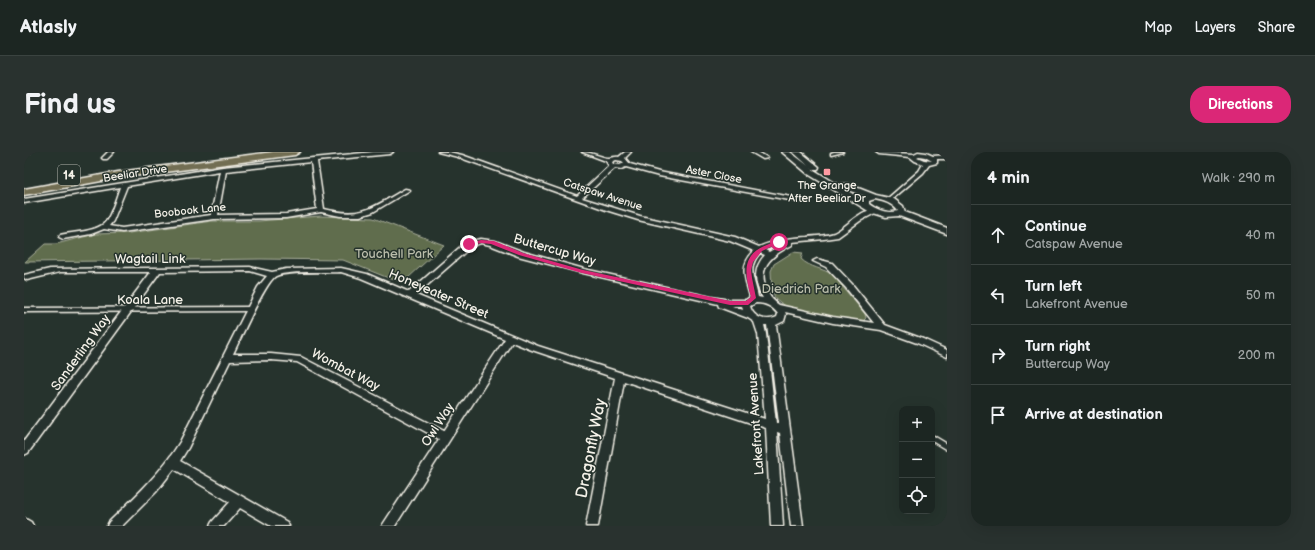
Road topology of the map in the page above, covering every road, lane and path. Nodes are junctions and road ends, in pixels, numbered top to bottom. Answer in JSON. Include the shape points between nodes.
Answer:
{"nodes":[{"id":1,"x":27,"y":152,"type":"edge"},
{"id":2,"x":111,"y":152,"type":"edge"},
{"id":3,"x":229,"y":152,"type":"edge"},
{"id":4,"x":295,"y":152,"type":"edge"},
{"id":5,"x":390,"y":152,"type":"edge"},
{"id":6,"x":441,"y":152,"type":"edge"},
{"id":7,"x":585,"y":152,"type":"edge"},
{"id":8,"x":628,"y":152,"type":"edge"},
{"id":9,"x":754,"y":152,"type":"edge"},
{"id":10,"x":786,"y":152,"type":"edge"},
{"id":11,"x":797,"y":152,"type":"edge"},
{"id":12,"x":840,"y":152,"type":"edge"},
{"id":13,"x":879,"y":152,"type":"edge"},
{"id":14,"x":833,"y":154,"type":"dead end"},
{"id":15,"x":24,"y":155,"type":"edge"},
{"id":16,"x":913,"y":155,"type":"junction"},
{"id":17,"x":947,"y":157,"type":"edge"},
{"id":18,"x":105,"y":158,"type":"dead end"},
{"id":19,"x":765,"y":158,"type":"dead end"},
{"id":20,"x":932,"y":158,"type":"junction"},
{"id":21,"x":314,"y":159,"type":"junction"},
{"id":22,"x":621,"y":159,"type":"junction"},
{"id":23,"x":612,"y":163,"type":"junction"},
{"id":24,"x":927,"y":163,"type":"junction"},
{"id":25,"x":625,"y":166,"type":"junction"},
{"id":26,"x":223,"y":169,"type":"junction"},
{"id":27,"x":24,"y":182,"type":"edge"},
{"id":28,"x":124,"y":184,"type":"junction"},
{"id":29,"x":407,"y":190,"type":"dead end"},
{"id":30,"x":24,"y":192,"type":"edge"},
{"id":31,"x":875,"y":197,"type":"junction"},
{"id":32,"x":578,"y":198,"type":"junction"},
{"id":33,"x":800,"y":200,"type":"dead end"},
{"id":34,"x":889,"y":200,"type":"junction"},
{"id":35,"x":24,"y":201,"type":"edge"},
{"id":36,"x":865,"y":205,"type":"junction"},
{"id":37,"x":321,"y":210,"type":"junction"},
{"id":38,"x":875,"y":211,"type":"junction"},
{"id":39,"x":900,"y":213,"type":"junction"},
{"id":40,"x":214,"y":217,"type":"junction"},
{"id":41,"x":104,"y":227,"type":"junction"},
{"id":42,"x":947,"y":231,"type":"edge"},
{"id":43,"x":63,"y":238,"type":"dead end"},
{"id":44,"x":795,"y":240,"type":"junction"},
{"id":45,"x":760,"y":250,"type":"junction"},
{"id":46,"x":770,"y":254,"type":"junction"},
{"id":47,"x":817,"y":260,"type":"dead end"},
{"id":48,"x":157,"y":270,"type":"junction"},
{"id":49,"x":272,"y":275,"type":"junction"},
{"id":50,"x":25,"y":278,"type":"edge"},
{"id":51,"x":410,"y":296,"type":"junction"},
{"id":52,"x":711,"y":300,"type":"junction"},
{"id":53,"x":750,"y":302,"type":"junction"},
{"id":54,"x":773,"y":305,"type":"junction"},
{"id":55,"x":24,"y":310,"type":"edge"},
{"id":56,"x":127,"y":310,"type":"junction"},
{"id":57,"x":251,"y":310,"type":"junction"},
{"id":58,"x":782,"y":317,"type":"junction"},
{"id":59,"x":755,"y":318,"type":"junction"},
{"id":60,"x":833,"y":320,"type":"junction"},
{"id":61,"x":771,"y":323,"type":"junction"},
{"id":62,"x":882,"y":327,"type":"junction"},
{"id":63,"x":510,"y":338,"type":"junction"},
{"id":64,"x":946,"y":351,"type":"edge"},
{"id":65,"x":226,"y":358,"type":"junction"},
{"id":66,"x":620,"y":377,"type":"junction"},
{"id":67,"x":771,"y":426,"type":"junction"},
{"id":68,"x":785,"y":430,"type":"junction"},
{"id":69,"x":445,"y":437,"type":"junction"},
{"id":70,"x":935,"y":440,"type":"edge"},
{"id":71,"x":947,"y":447,"type":"edge"},
{"id":72,"x":24,"y":450,"type":"edge"},
{"id":73,"x":174,"y":463,"type":"junction"},
{"id":74,"x":239,"y":500,"type":"junction"},
{"id":75,"x":24,"y":524,"type":"edge"},
{"id":76,"x":27,"y":526,"type":"edge"},
{"id":77,"x":114,"y":526,"type":"edge"},
{"id":78,"x":216,"y":526,"type":"edge"},
{"id":79,"x":283,"y":526,"type":"edge"},
{"id":80,"x":388,"y":526,"type":"edge"},
{"id":81,"x":592,"y":526,"type":"edge"},
{"id":82,"x":777,"y":526,"type":"edge"},
{"id":83,"x":797,"y":526,"type":"edge"}],
"edges":[{"from":1,"to":15,"type":"street"},
{"from":2,"to":18,"type":"street"},
{"from":3,"to":27,"type":"highway","name":"Beeliar Drive","number":"14"},
{"from":4,"to":30,"type":"highway","name":"Beeliar Drive","number":"14","via":[[126,174]]},
{"from":5,"to":21,"type":"street"},
{"from":6,"to":32,"type":"street","name":"Catspaw Avenue","via":[[460,156]]},
{"from":7,"to":23,"type":"street"},
{"from":8,"to":22,"type":"street"},
{"from":9,"to":19,"type":"street"},
{"from":10,"to":36,"type":"street","via":[[811,172]]},
{"from":11,"to":31,"type":"street","via":[[845,186]]},
{"from":12,"to":14,"type":"street"},
{"from":13,"to":16,"type":"street"},
{"from":16,"to":20,"type":"street","via":[[921,154]]},
{"from":16,"to":24,"type":"street"},
{"from":17,"to":20,"type":"street"},
{"from":20,"to":24,"type":"street","via":[[935,162]]},
{"from":21,"to":26,"type":"street"},
{"from":21,"to":37,"type":"street"},
{"from":22,"to":23,"type":"street"},
{"from":22,"to":25,"type":"street","via":[[627,163]]},
{"from":23,"to":25,"type":"street","name":"Aster Close"},
{"from":23,"to":32,"type":"street"},
{"from":24,"to":34,"type":"street","via":[[921,172]]},
{"from":25,"to":33,"type":"street","name":"Aster Close"},
{"from":26,"to":28,"type":"street"},
{"from":26,"to":40,"type":"street"},
{"from":28,"to":35,"type":"street"},
{"from":28,"to":41,"type":"street","via":[[110,220]]},
{"from":29,"to":37,"type":"street","name":"Boobook Lane","via":[[363,213],[344,214]]},
{"from":31,"to":34,"type":"street"},
{"from":31,"to":36,"type":"street","via":[[867,198]]},
{"from":32,"to":45,"type":"street","name":"Catspaw Avenue","via":[[638,218],[732,238]]},
{"from":34,"to":39,"type":"street","via":[[901,208]]},
{"from":36,"to":38,"type":"street"},
{"from":37,"to":40,"type":"street","name":"Boobook Lane","via":[[286,216]]},
{"from":38,"to":39,"type":"street","via":[[892,215]]},
{"from":38,"to":44,"type":"street","via":[[856,220],[837,234]]},
{"from":39,"to":42,"type":"street"},
{"from":40,"to":41,"type":"street","name":"Boobook Lane","via":[[122,230]]},
{"from":41,"to":43,"type":"street","name":"Boobook Lane"},
{"from":44,"to":45,"type":"street","via":[[768,245]]},
{"from":44,"to":46,"type":"street"},
{"from":45,"to":46,"type":"street","name":"Catspaw Avenue"},
{"from":45,"to":53,"type":"street","via":[[750,262],[748,270],[754,297]]},
{"from":46,"to":54,"type":"street","via":[[761,266],[759,278],[763,293]]},
{"from":47,"to":62,"type":"street","via":[[829,266],[849,286]]},
{"from":48,"to":49,"type":"street","name":"Wagtail Link","via":[[250,269]]},
{"from":48,"to":50,"type":"street","name":"Wagtail Link","via":[[60,270]]},
{"from":48,"to":56,"type":"street","name":"Sanderling Way"},
{"from":49,"to":51,"type":"street","name":"Honeyeater Street","via":[[286,270],[341,270],[364,276]]},
{"from":49,"to":57,"type":"street","via":[[266,281]]},
{"from":51,"to":52,"type":"street","name":"Buttercup Way","via":[[469,244],[481,241],[492,242],[521,254],[582,271]]},
{"from":51,"to":63,"type":"street","name":"Honeyeater Street"},
{"from":52,"to":53,"type":"street","name":"Buttercup Way","via":[[730,303]]},
{"from":52,"to":59,"type":"street","name":"Buttercup Way"},
{"from":53,"to":54,"type":"street","name":"Buttercup Way","via":[[760,300]]},
{"from":53,"to":59,"type":"street","name":"Lakefront Avenue","via":[[746,305],[747,311]]},
{"from":54,"to":58,"type":"street","via":[[780,310]]},
{"from":54,"to":60,"type":"street"},
{"from":55,"to":56,"type":"lane","name":"Koala Lane"},
{"from":56,"to":57,"type":"lane","name":"Koala Lane"},
{"from":56,"to":72,"type":"street","name":"Sanderling Way"},
{"from":57,"to":65,"type":"street"},
{"from":58,"to":60,"type":"street"},
{"from":58,"to":61,"type":"street"},
{"from":59,"to":61,"type":"street","name":"Buttercup Way"},
{"from":59,"to":67,"type":"street","name":"Lakefront Avenue","via":[[762,334]]},
{"from":60,"to":62,"type":"street"},
{"from":61,"to":68,"type":"street","name":"Lakefront Avenue"},
{"from":62,"to":64,"type":"street"},
{"from":63,"to":66,"type":"street","name":"Honeyeater Street"},
{"from":63,"to":69,"type":"street","name":"Owl Way"},
{"from":65,"to":69,"type":"street","name":"Wombat Way","via":[[298,359]]},
{"from":65,"to":73,"type":"street"},
{"from":66,"to":67,"type":"street","name":"Honeyeater Street"},
{"from":66,"to":81,"type":"street","name":"Dragonfly Way"},
{"from":67,"to":68,"type":"street","name":"Honeyeater Street"},
{"from":67,"to":82,"type":"street","name":"Lakefront Avenue"},
{"from":68,"to":83,"type":"street","name":"Lakefront Avenue"},
{"from":69,"to":80,"type":"street","name":"Owl Way"},
{"from":70,"to":71,"type":"lane"},
{"from":73,"to":74,"type":"street"},
{"from":73,"to":77,"type":"street"},
{"from":74,"to":78,"type":"street"},
{"from":74,"to":79,"type":"street"},
{"from":75,"to":76,"type":"street"}]}
